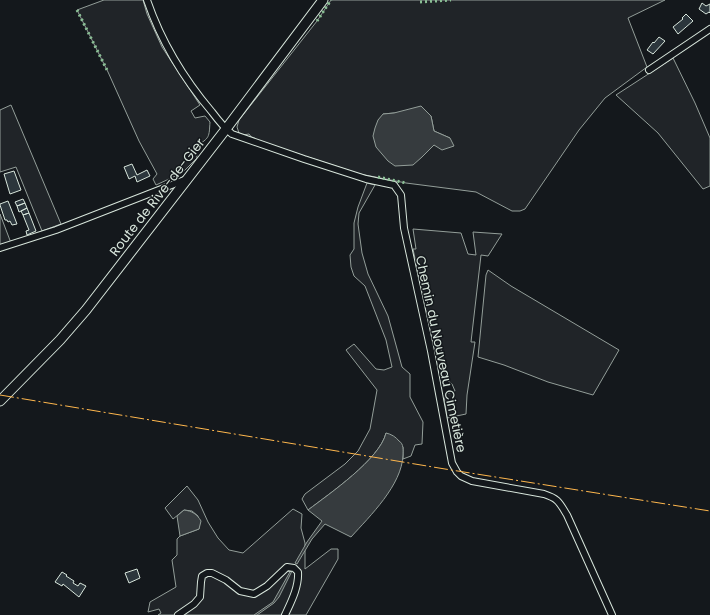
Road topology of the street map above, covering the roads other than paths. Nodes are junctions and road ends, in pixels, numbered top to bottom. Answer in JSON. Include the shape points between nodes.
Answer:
{"nodes":[{"id":1,"x":147,"y":0,"type":"edge"},
{"id":2,"x":322,"y":0,"type":"edge"},
{"id":3,"x":710,"y":29,"type":"edge"},
{"id":4,"x":649,"y":70,"type":"dead end"},
{"id":5,"x":226,"y":129,"type":"junction"},
{"id":6,"x":188,"y":178,"type":"junction"},
{"id":7,"x":0,"y":248,"type":"edge"},
{"id":8,"x":0,"y":401,"type":"edge"},
{"id":9,"x":178,"y":615,"type":"edge"},
{"id":10,"x":286,"y":615,"type":"edge"},
{"id":11,"x":612,"y":615,"type":"edge"}],
"edges":[{"from":1,"to":5,"type":"street","via":[[173,58],[204,103]]},
{"from":2,"to":5,"type":"main road","name":"Route de Rive-de-Gier"},
{"from":3,"to":4,"type":"street"},
{"from":5,"to":6,"type":"main road","name":"Route de Rive-de-Gier"},
{"from":5,"to":11,"type":"street","name":"Chemin du Nouveau Cimetière","via":[[232,134],[304,159],[366,179],[394,185],[401,195],[406,235],[452,463],[461,476],[472,481],[544,494],[559,501]]},
{"from":6,"to":7,"type":"street","via":[[56,230]]},
{"from":6,"to":8,"type":"main road","name":"Route de Rive-de-Gier","via":[[86,310]]},
{"from":9,"to":10,"type":"street","via":[[194,604],[200,596],[202,576],[207,573],[226,580],[240,591],[254,594],[267,586],[287,567],[294,568],[299,579]]}]}
